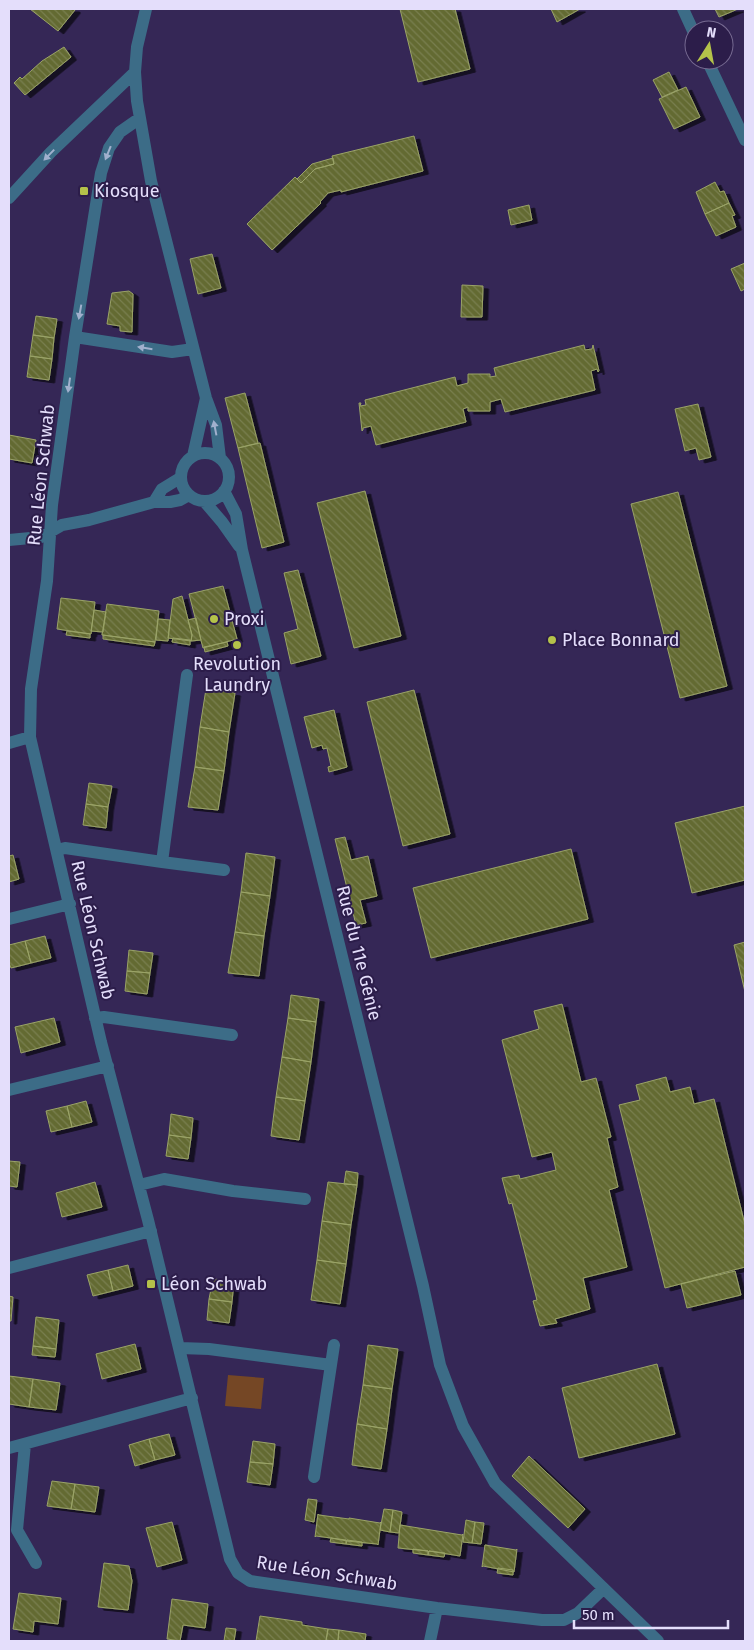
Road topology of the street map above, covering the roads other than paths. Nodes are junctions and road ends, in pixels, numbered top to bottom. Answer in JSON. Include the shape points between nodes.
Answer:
{"nodes":[{"id":1,"x":146,"y":9,"type":"edge"},
{"id":2,"x":712,"y":70,"type":"edge"},
{"id":3,"x":135,"y":72,"type":"junction"},
{"id":4,"x":140,"y":118,"type":"junction"},
{"id":5,"x":745,"y":140,"type":"edge"},
{"id":6,"x":9,"y":198,"type":"edge"},
{"id":7,"x":75,"y":337,"type":"junction"},
{"id":8,"x":193,"y":349,"type":"junction"},
{"id":9,"x":206,"y":398,"type":"junction"},
{"id":10,"x":193,"y":456,"type":"junction"},
{"id":11,"x":220,"y":458,"type":"junction"},
{"id":12,"x":180,"y":478,"type":"junction"},
{"id":13,"x":224,"y":491,"type":"junction"},
{"id":14,"x":189,"y":495,"type":"junction"},
{"id":15,"x":204,"y":501,"type":"junction"},
{"id":16,"x":154,"y":502,"type":"junction"},
{"id":17,"x":51,"y":531,"type":"junction"},
{"id":18,"x":9,"y":540,"type":"edge"},
{"id":19,"x":242,"y":550,"type":"junction"},
{"id":20,"x":187,"y":675,"type":"dead end"},
{"id":21,"x":30,"y":737,"type":"junction"},
{"id":22,"x":9,"y":743,"type":"edge"},
{"id":23,"x":57,"y":850,"type":"junction"},
{"id":24,"x":162,"y":862,"type":"junction"},
{"id":25,"x":224,"y":870,"type":"dead end"},
{"id":26,"x":70,"y":904,"type":"junction"},
{"id":27,"x":9,"y":919,"type":"edge"},
{"id":28,"x":96,"y":1018,"type":"junction"},
{"id":29,"x":232,"y":1035,"type":"dead end"},
{"id":30,"x":108,"y":1066,"type":"junction"},
{"id":31,"x":9,"y":1090,"type":"edge"},
{"id":32,"x":139,"y":1185,"type":"junction"},
{"id":33,"x":305,"y":1200,"type":"dead end"},
{"id":34,"x":150,"y":1231,"type":"junction"},
{"id":35,"x":9,"y":1268,"type":"edge"},
{"id":36,"x":334,"y":1345,"type":"dead end"},
{"id":37,"x":180,"y":1348,"type":"junction"},
{"id":38,"x":331,"y":1366,"type":"junction"},
{"id":39,"x":192,"y":1398,"type":"junction"},
{"id":40,"x":25,"y":1444,"type":"junction"},
{"id":41,"x":9,"y":1448,"type":"edge"},
{"id":42,"x":314,"y":1477,"type":"dead end"},
{"id":43,"x":36,"y":1562,"type":"dead end"},
{"id":44,"x":603,"y":1589,"type":"junction"},
{"id":45,"x":437,"y":1608,"type":"junction"},
{"id":46,"x":430,"y":1641,"type":"edge"},
{"id":47,"x":658,"y":1641,"type":"edge"}],
"edges":[{"from":1,"to":3,"type":"street"},
{"from":2,"to":5,"type":"street"},
{"from":3,"to":4,"type":"street"},
{"from":3,"to":6,"type":"street","one_way":true,"via":[[51,152]]},
{"from":4,"to":7,"type":"street","name":"Rue Léon Schwab","one_way":true,"via":[[120,132],[109,148],[101,173]]},
{"from":4,"to":8,"type":"street","via":[[151,181]]},
{"from":8,"to":7,"type":"street","one_way":true,"via":[[172,352]]},
{"from":7,"to":17,"type":"street","name":"Rue Léon Schwab","one_way":true},
{"from":8,"to":9,"type":"street"},
{"from":9,"to":10,"type":"street"},
{"from":11,"to":9,"type":"street","one_way":true,"via":[[216,425]]},
{"from":10,"to":11,"type":"street","via":[[202,453]]},
{"from":10,"to":12,"type":"street","via":[[186,461]]},
{"from":11,"to":13,"type":"street","via":[[228,474]]},
{"from":12,"to":14,"type":"street"},
{"from":12,"to":16,"type":"street","via":[[162,489]]},
{"from":13,"to":15,"type":"street"},
{"from":13,"to":19,"type":"street","name":"Rue du 11e Génie","via":[[236,514]]},
{"from":14,"to":15,"type":"street"},
{"from":14,"to":16,"type":"street","via":[[170,502]]},
{"from":15,"to":19,"type":"street","name":"Rue du 11e Génie"},
{"from":16,"to":17,"type":"street","via":[[62,525]]},
{"from":17,"to":18,"type":"street","via":[[42,537]]},
{"from":17,"to":21,"type":"street","name":"Rue Léon Schwab","via":[[31,689]]},
{"from":19,"to":44,"type":"street","name":"Rue du 11e Génie","via":[[440,1365],[463,1426],[495,1483]]},
{"from":20,"to":24,"type":"street"},
{"from":21,"to":22,"type":"street"},
{"from":21,"to":23,"type":"street","name":"Rue Léon Schwab"},
{"from":23,"to":24,"type":"street","name":"Rue Léon Schwab","via":[[65,848]]},
{"from":23,"to":26,"type":"street","name":"Rue Léon Schwab"},
{"from":24,"to":25,"type":"street","name":"Rue Léon Schwab"},
{"from":26,"to":27,"type":"street"},
{"from":26,"to":28,"type":"street","name":"Rue Léon Schwab"},
{"from":28,"to":29,"type":"street","name":"Rue Léon Schwab"},
{"from":28,"to":30,"type":"street","name":"Rue Léon Schwab"},
{"from":30,"to":31,"type":"street"},
{"from":30,"to":32,"type":"street","name":"Rue Léon Schwab"},
{"from":32,"to":33,"type":"street","via":[[164,1179]]},
{"from":32,"to":34,"type":"street","name":"Rue Léon Schwab"},
{"from":34,"to":35,"type":"street"},
{"from":34,"to":37,"type":"street","name":"Rue Léon Schwab"},
{"from":36,"to":38,"type":"street"},
{"from":37,"to":38,"type":"street"},
{"from":37,"to":39,"type":"street","name":"Rue Léon Schwab"},
{"from":38,"to":42,"type":"street"},
{"from":39,"to":40,"type":"street"},
{"from":39,"to":45,"type":"street","name":"Rue Léon Schwab","via":[[230,1559],[238,1573],[250,1581]]},
{"from":40,"to":41,"type":"street"},
{"from":40,"to":43,"type":"street","via":[[17,1530]]},
{"from":44,"to":45,"type":"street","name":"Rue Léon Schwab","via":[[578,1613],[564,1620]]},
{"from":44,"to":47,"type":"street","name":"Rue du 11e Génie"},
{"from":45,"to":46,"type":"street"}]}
